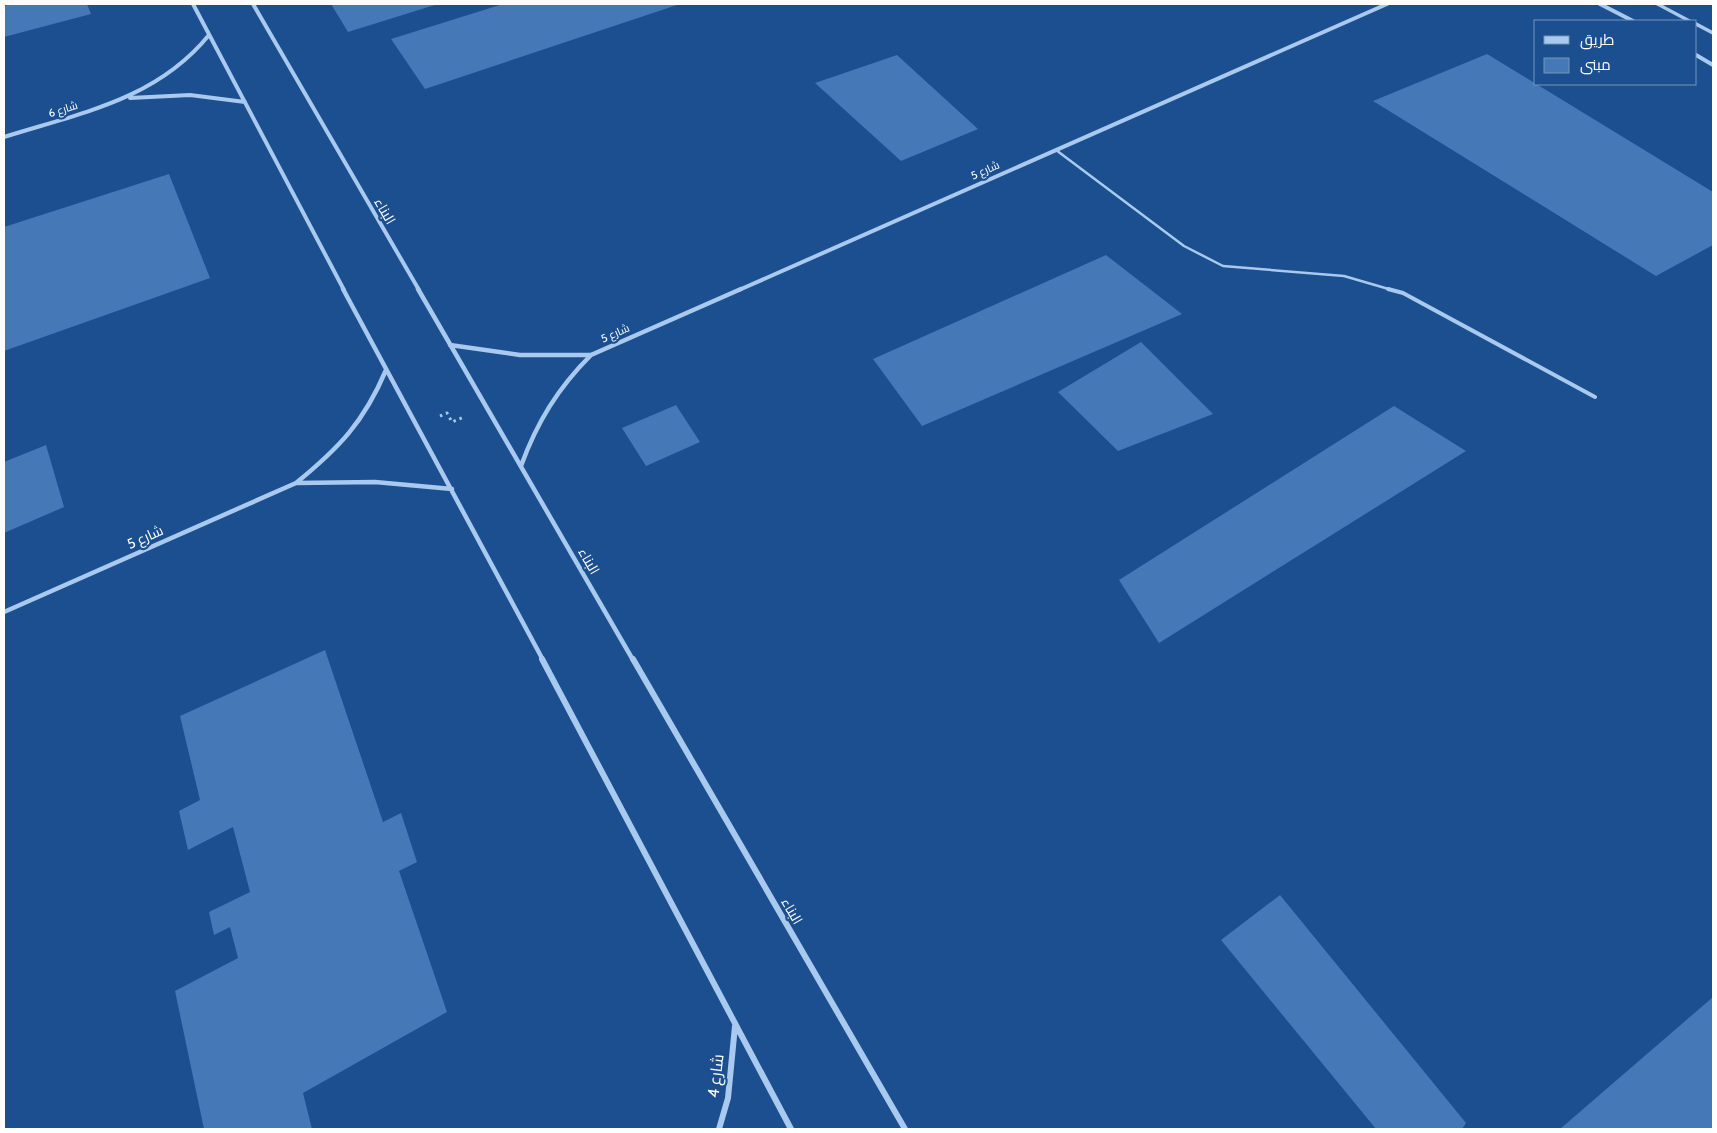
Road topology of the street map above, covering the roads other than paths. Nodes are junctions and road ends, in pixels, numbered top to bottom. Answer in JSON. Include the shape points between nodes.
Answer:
{"nodes":[{"id":1,"x":193,"y":4,"type":"edge"},
{"id":2,"x":253,"y":4,"type":"edge"},
{"id":3,"x":1387,"y":4,"type":"edge"},
{"id":4,"x":1600,"y":4,"type":"edge"},
{"id":5,"x":1656,"y":4,"type":"edge"},
{"id":6,"x":1631,"y":20,"type":"edge"},
{"id":7,"x":1688,"y":20,"type":"edge"},
{"id":8,"x":1697,"y":25,"type":"edge"},
{"id":9,"x":1713,"y":33,"type":"edge"},
{"id":10,"x":209,"y":35,"type":"junction"},
{"id":11,"x":1697,"y":56,"type":"edge"},
{"id":12,"x":1713,"y":65,"type":"edge"},
{"id":13,"x":127,"y":98,"type":"junction"},
{"id":14,"x":244,"y":102,"type":"junction"},
{"id":15,"x":4,"y":137,"type":"edge"},
{"id":16,"x":1056,"y":150,"type":"junction"},
{"id":17,"x":450,"y":345,"type":"junction"},
{"id":18,"x":591,"y":355,"type":"junction"},
{"id":19,"x":386,"y":370,"type":"junction"},
{"id":20,"x":1595,"y":397,"type":"dead end"},
{"id":21,"x":521,"y":466,"type":"junction"},
{"id":22,"x":296,"y":483,"type":"junction"},
{"id":23,"x":452,"y":489,"type":"junction"},
{"id":24,"x":4,"y":612,"type":"edge"},
{"id":25,"x":735,"y":1026,"type":"junction"},
{"id":26,"x":718,"y":1129,"type":"edge"},
{"id":27,"x":790,"y":1129,"type":"edge"},
{"id":28,"x":905,"y":1129,"type":"edge"}],
"edges":[{"from":1,"to":10,"type":"street"},
{"from":2,"to":17,"type":"street","name":"البناء"},
{"from":3,"to":16,"type":"street","name":"شارع 5"},
{"from":4,"to":6,"type":"street"},
{"from":5,"to":7,"type":"street"},
{"from":8,"to":9,"type":"street"},
{"from":10,"to":13,"type":"street","name":"شارع 6","via":[[178,68]]},
{"from":10,"to":14,"type":"street"},
{"from":11,"to":12,"type":"street"},
{"from":13,"to":14,"type":"street","name":"شارع 6","via":[[190,95]]},
{"from":13,"to":15,"type":"street","name":"شارع 6"},
{"from":14,"to":19,"type":"street"},
{"from":16,"to":18,"type":"street","name":"شارع 5"},
{"from":16,"to":20,"type":"lane","via":[[1184,246],[1223,266],[1344,276],[1403,293]]},
{"from":17,"to":18,"type":"street","name":"شارع 5","via":[[518,356]]},
{"from":17,"to":21,"type":"street","name":"البناء"},
{"from":18,"to":21,"type":"street","name":"شارع 5","via":[[567,379],[548,406],[532,434]]},
{"from":19,"to":22,"type":"street","name":"شارع 5","via":[[374,399],[355,428],[329,456]]},
{"from":19,"to":23,"type":"street"},
{"from":21,"to":28,"type":"street","name":"البناء"},
{"from":22,"to":23,"type":"street","name":"شارع 5","via":[[376,480]]},
{"from":22,"to":24,"type":"street","name":"شارع 5"},
{"from":23,"to":25,"type":"street"},
{"from":25,"to":26,"type":"street","name":"شارع 4","via":[[728,1098]]},
{"from":25,"to":27,"type":"street"}]}
